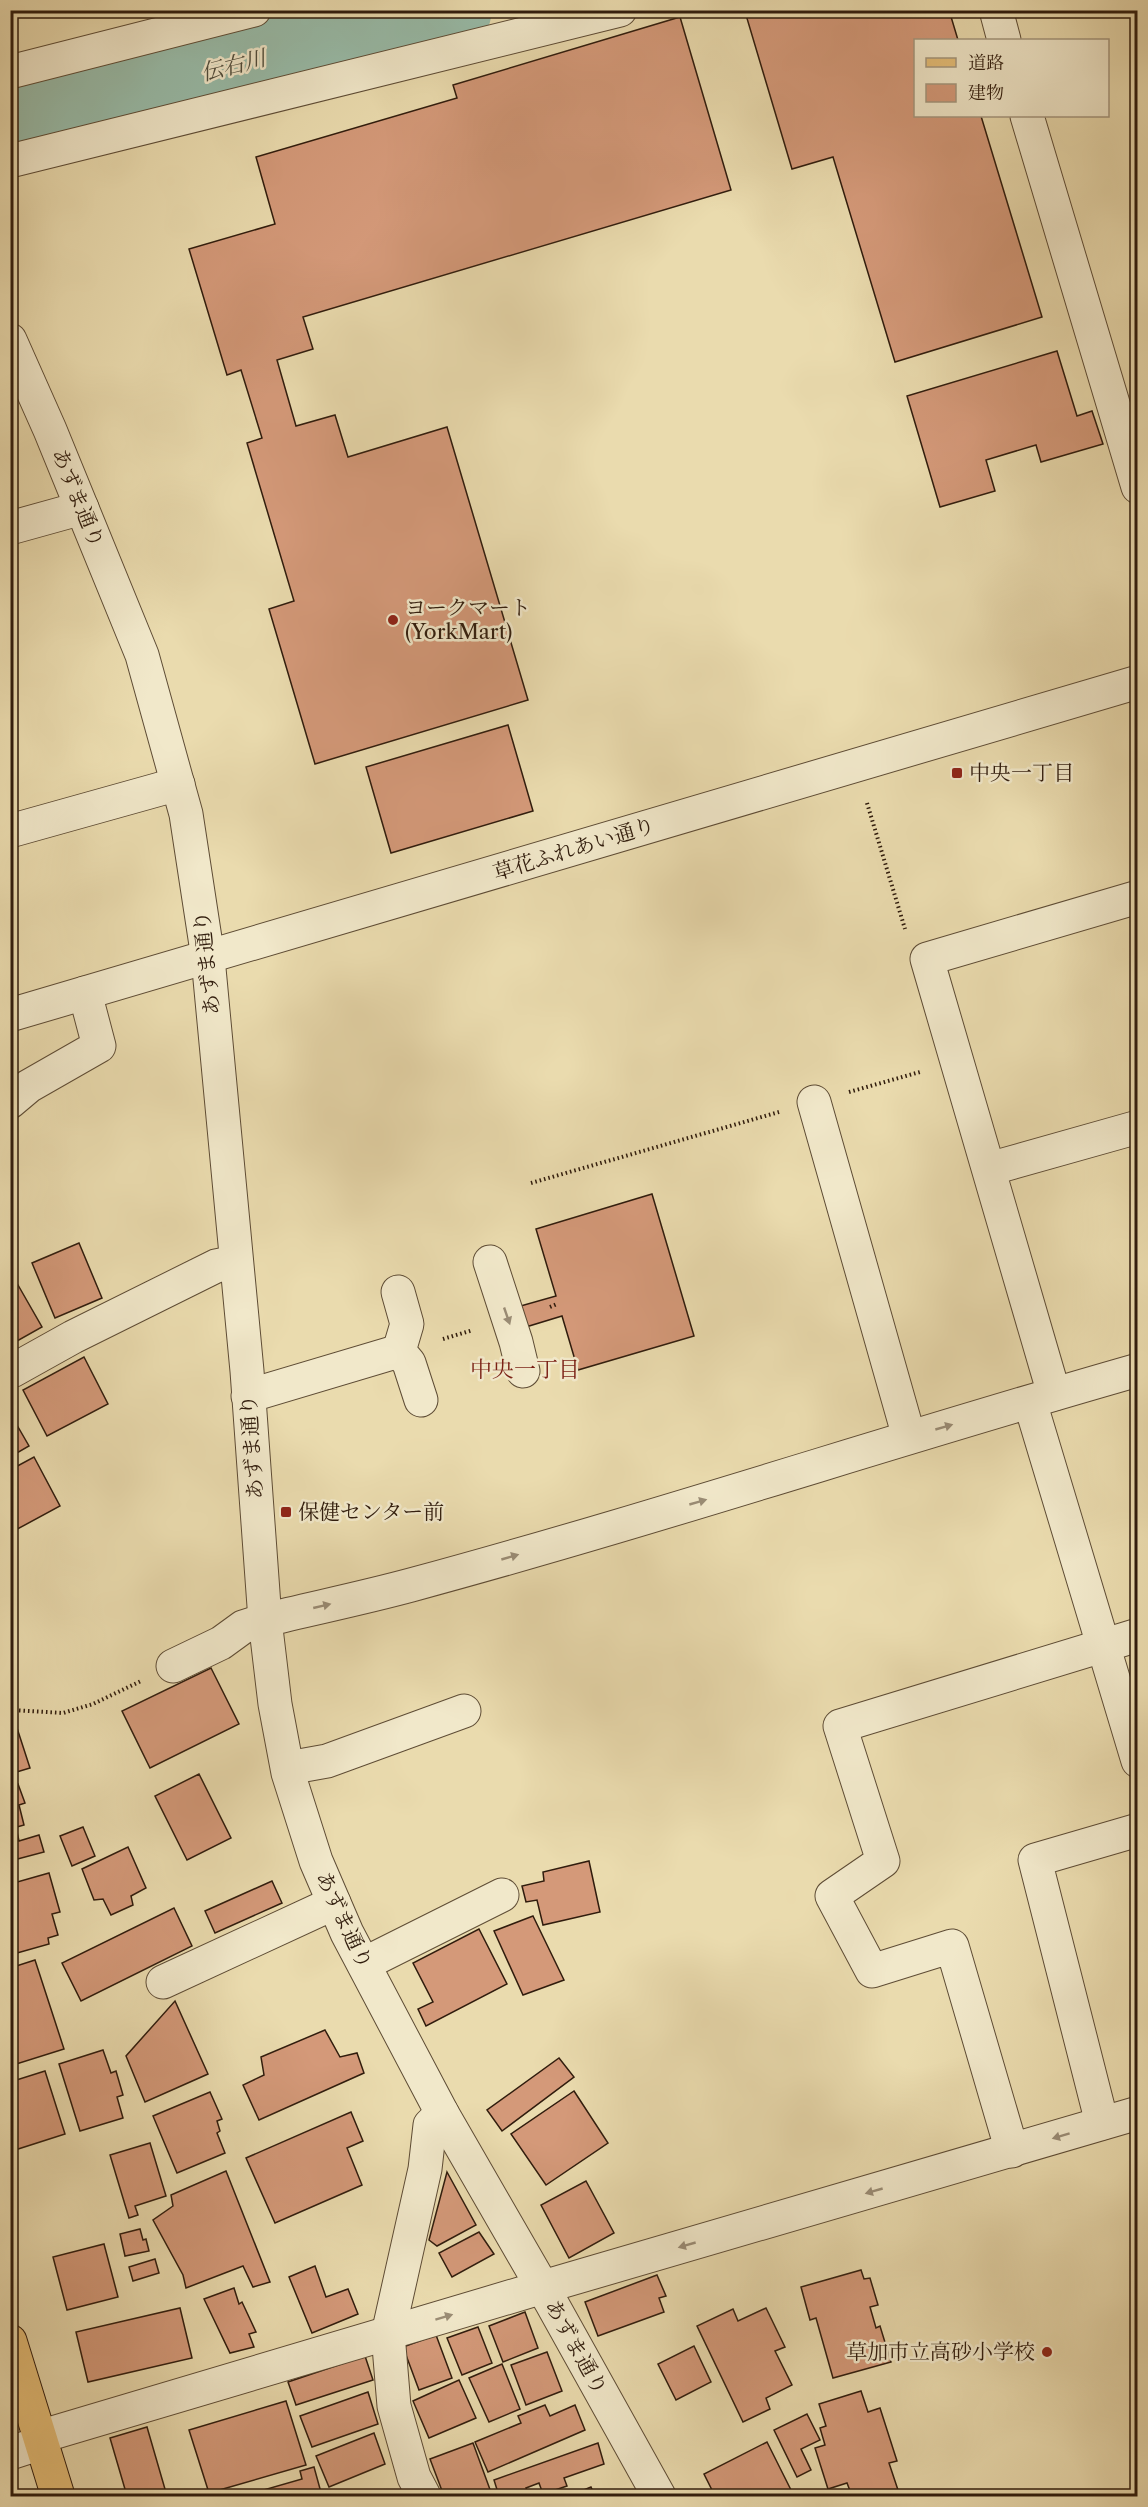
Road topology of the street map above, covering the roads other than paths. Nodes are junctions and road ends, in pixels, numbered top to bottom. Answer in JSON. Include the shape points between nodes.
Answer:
{"nodes":[{"id":1,"x":255,"y":10,"type":"edge"},
{"id":2,"x":620,"y":10,"type":"edge"},
{"id":3,"x":996,"y":10,"type":"edge"},
{"id":4,"x":1005,"y":39,"type":"edge"},
{"id":5,"x":10,"y":72,"type":"edge"},
{"id":6,"x":1027,"y":117,"type":"edge"},
{"id":7,"x":10,"y":161,"type":"edge"},
{"id":8,"x":10,"y":340,"type":"edge"},
{"id":9,"x":1137,"y":486,"type":"edge"},
{"id":10,"x":82,"y":508,"type":"junction"},
{"id":11,"x":10,"y":528,"type":"edge"},
{"id":12,"x":1137,"y":682,"type":"edge"},
{"id":13,"x":178,"y":784,"type":"junction"},
{"id":14,"x":10,"y":831,"type":"edge"},
{"id":15,"x":1137,"y":897,"type":"edge"},
{"id":16,"x":208,"y":958,"type":"junction"},
{"id":17,"x":85,"y":993,"type":"junction"},
{"id":18,"x":10,"y":1015,"type":"edge"},
{"id":19,"x":10,"y":1102,"type":"edge"},
{"id":20,"x":814,"y":1102,"type":"road end"},
{"id":21,"x":1137,"y":1127,"type":"edge"},
{"id":22,"x":989,"y":1169,"type":"junction"},
{"id":23,"x":236,"y":1262,"type":"junction"},
{"id":24,"x":490,"y":1262,"type":"dead end"},
{"id":25,"x":398,"y":1292,"type":"dead end"},
{"id":26,"x":399,"y":1351,"type":"junction"},
{"id":27,"x":1137,"y":1370,"type":"edge"},
{"id":28,"x":12,"y":1371,"type":"dead end"},
{"id":29,"x":523,"y":1371,"type":"dead end"},
{"id":30,"x":248,"y":1396,"type":"junction"},
{"id":31,"x":1042,"y":1398,"type":"junction"},
{"id":32,"x":422,"y":1400,"type":"dead end"},
{"id":33,"x":909,"y":1437,"type":"junction"},
{"id":34,"x":265,"y":1620,"type":"junction"},
{"id":35,"x":1137,"y":1635,"type":"edge"},
{"id":36,"x":1102,"y":1646,"type":"junction"},
{"id":37,"x":173,"y":1666,"type":"road end"},
{"id":38,"x":464,"y":1711,"type":"dead end"},
{"id":39,"x":1137,"y":1761,"type":"edge"},
{"id":40,"x":288,"y":1768,"type":"junction"},
{"id":41,"x":1137,"y":1830,"type":"edge"},
{"id":42,"x":502,"y":1895,"type":"dead end"},
{"id":43,"x":334,"y":1903,"type":"junction"},
{"id":44,"x":364,"y":1964,"type":"junction"},
{"id":45,"x":163,"y":1982,"type":"dead end"},
{"id":46,"x":442,"y":2113,"type":"junction"},
{"id":47,"x":1137,"y":2113,"type":"edge"},
{"id":48,"x":1102,"y":2123,"type":"junction"},
{"id":49,"x":1012,"y":2151,"type":"junction"},
{"id":50,"x":543,"y":2287,"type":"junction"},
{"id":51,"x":388,"y":2334,"type":"junction"},
{"id":52,"x":10,"y":2341,"type":"edge"},
{"id":53,"x":40,"y":2440,"type":"junction"},
{"id":54,"x":10,"y":2453,"type":"edge"},
{"id":55,"x":58,"y":2496,"type":"edge"},
{"id":56,"x":424,"y":2496,"type":"edge"},
{"id":57,"x":659,"y":2496,"type":"edge"}],
"edges":[{"from":1,"to":5,"type":"street"},
{"from":2,"to":7,"type":"street"},
{"from":3,"to":4,"type":"street"},
{"from":6,"to":9,"type":"street"},
{"from":8,"to":10,"type":"street","name":"あずま通り"},
{"from":10,"to":11,"type":"street"},
{"from":10,"to":13,"type":"street","name":"あずま通り","via":[[142,656]]},
{"from":12,"to":16,"type":"street","name":"草花ふれあい通り"},
{"from":13,"to":14,"type":"street"},
{"from":13,"to":16,"type":"street","name":"あずま通り"},
{"from":15,"to":22,"type":"street","via":[[927,959]]},
{"from":16,"to":17,"type":"street","name":"草花ふれあい通り"},
{"from":16,"to":23,"type":"street","name":"あずま通り"},
{"from":17,"to":18,"type":"street","name":"草花ふれあい通り"},
{"from":17,"to":19,"type":"street","via":[[99,1046],[29,1086]]},
{"from":20,"to":33,"type":"street"},
{"from":21,"to":22,"type":"street"},
{"from":22,"to":31,"type":"street"},
{"from":23,"to":28,"type":"street","via":[[216,1266]]},
{"from":23,"to":30,"type":"street","name":"あずま通り"},
{"from":24,"to":29,"type":"street","one_way":true},
{"from":25,"to":26,"type":"street","via":[[407,1324]]},
{"from":26,"to":30,"type":"street"},
{"from":26,"to":32,"type":"street","via":[[409,1363]]},
{"from":27,"to":31,"type":"street"},
{"from":30,"to":34,"type":"street","name":"あずま通り"},
{"from":33,"to":31,"type":"street","one_way":true},
{"from":31,"to":36,"type":"street"},
{"from":34,"to":33,"type":"street","one_way":true,"via":[[410,1586]]},
{"from":34,"to":37,"type":"street","via":[[243,1627],[221,1643]]},
{"from":34,"to":40,"type":"street","name":"あずま通り","via":[[275,1704]]},
{"from":35,"to":36,"type":"street"},
{"from":36,"to":39,"type":"street"},
{"from":36,"to":49,"type":"street","via":[[840,1726],[883,1861],[832,1896],[872,1971],[952,1946]]},
{"from":38,"to":40,"type":"street","via":[[327,1761]]},
{"from":40,"to":43,"type":"street","name":"あずま通り","via":[[316,1861]]},
{"from":41,"to":48,"type":"street","via":[[1035,1860]]},
{"from":42,"to":44,"type":"street"},
{"from":43,"to":44,"type":"street","name":"あずま通り"},
{"from":43,"to":45,"type":"street"},
{"from":44,"to":46,"type":"street","name":"あずま通り"},
{"from":46,"to":50,"type":"street","name":"あずま通り"},
{"from":46,"to":51,"type":"street","via":[[430,2125],[425,2169]]},
{"from":47,"to":48,"type":"street"},
{"from":48,"to":49,"type":"street","one_way":true},
{"from":49,"to":50,"type":"street","one_way":true},
{"from":51,"to":50,"type":"street","one_way":true},
{"from":50,"to":57,"type":"street","name":"あずま通り"},
{"from":51,"to":53,"type":"street"},
{"from":51,"to":56,"type":"street","via":[[394,2406],[414,2477]]},
{"from":52,"to":53,"type":"main road"},
{"from":53,"to":54,"type":"street"},
{"from":53,"to":55,"type":"main road"}]}
